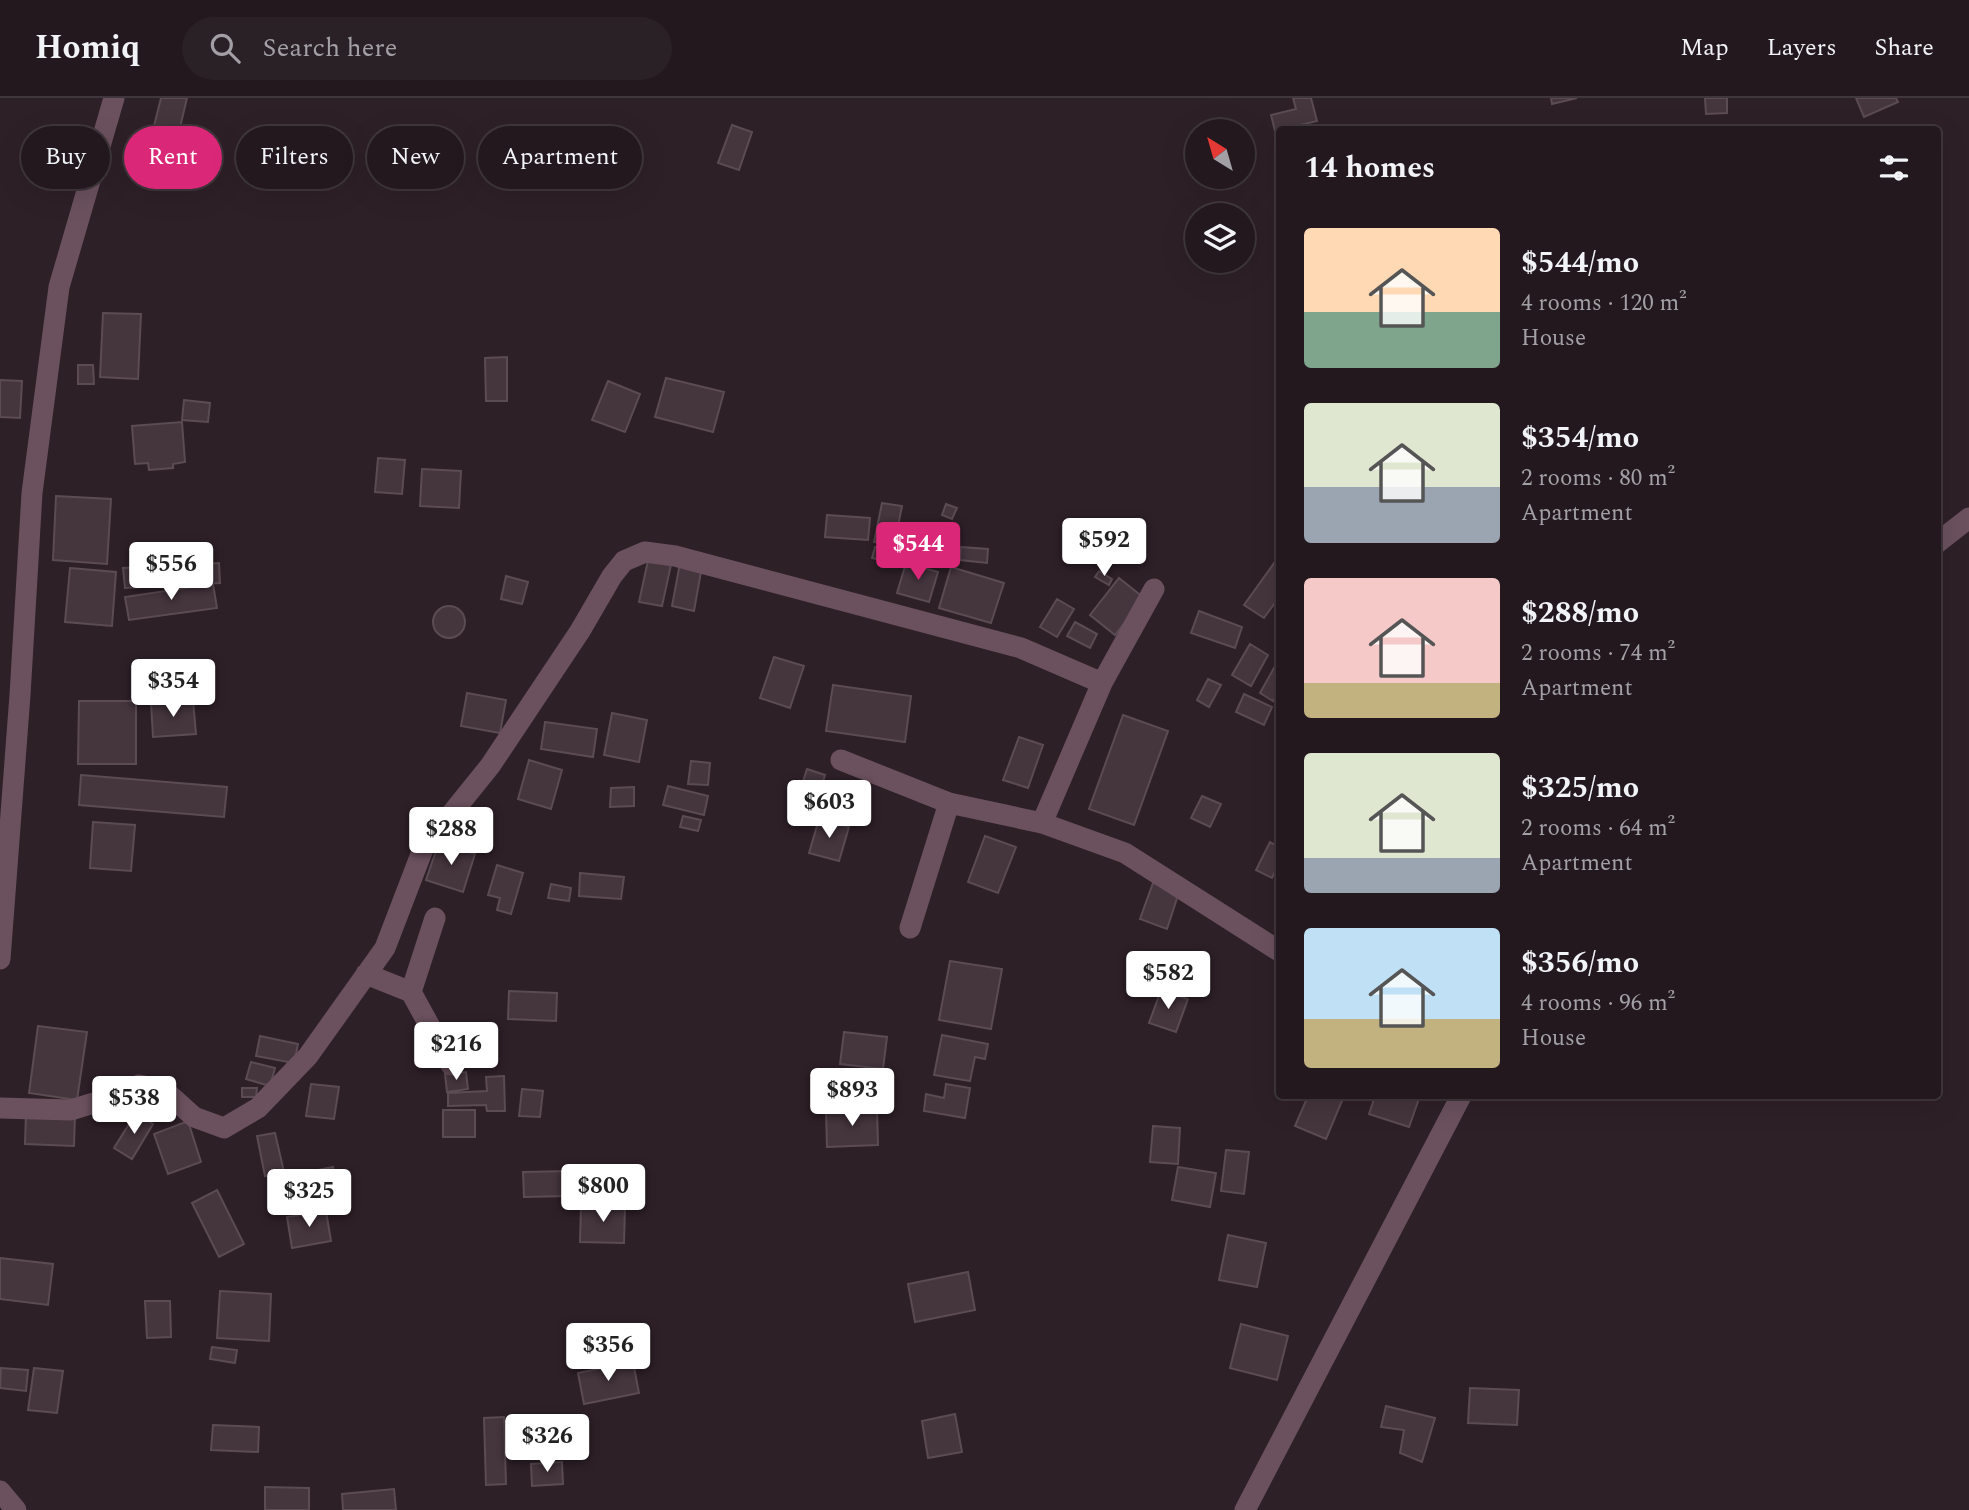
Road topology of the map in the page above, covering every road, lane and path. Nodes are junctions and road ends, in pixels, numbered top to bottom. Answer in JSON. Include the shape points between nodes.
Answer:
{"nodes":[{"id":1,"x":114,"y":98,"type":"edge"},
{"id":2,"x":1969,"y":518,"type":"edge"},
{"id":3,"x":1941,"y":540,"type":"edge"},
{"id":4,"x":1154,"y":589,"type":"dead end"},
{"id":5,"x":1102,"y":683,"type":"junction"},
{"id":6,"x":10,"y":695,"type":"edge"},
{"id":7,"x":841,"y":760,"type":"dead end"},
{"id":8,"x":949,"y":803,"type":"junction"},
{"id":9,"x":1042,"y":822,"type":"junction"},
{"id":10,"x":435,"y":918,"type":"dead end"},
{"id":11,"x":910,"y":928,"type":"dead end"},
{"id":12,"x":1276,"y":949,"type":"edge"},
{"id":13,"x":0,"y":959,"type":"edge"},
{"id":14,"x":366,"y":974,"type":"junction"},
{"id":15,"x":411,"y":992,"type":"junction"},
{"id":16,"x":451,"y":1065,"type":"dead end"},
{"id":17,"x":1459,"y":1099,"type":"edge"},
{"id":18,"x":0,"y":1108,"type":"edge"},
{"id":19,"x":0,"y":1491,"type":"edge"},
{"id":20,"x":16,"y":1510,"type":"edge"},
{"id":21,"x":1245,"y":1510,"type":"edge"}],
"edges":[{"from":1,"to":6,"type":"street","via":[[59,287]]},
{"from":2,"to":3,"type":"street"},
{"from":4,"to":5,"type":"street"},
{"from":5,"to":9,"type":"street"},
{"from":5,"to":14,"type":"street","via":[[1020,648],[675,556],[645,552],[624,561],[612,576],[490,766],[423,849],[385,948]]},
{"from":6,"to":13,"type":"street"},
{"from":7,"to":8,"type":"street"},
{"from":8,"to":9,"type":"street"},
{"from":8,"to":11,"type":"street"},
{"from":9,"to":12,"type":"street","via":[[1125,853]]},
{"from":10,"to":15,"type":"street"},
{"from":14,"to":15,"type":"street"},
{"from":14,"to":18,"type":"street","via":[[308,1056],[258,1108],[224,1128],[194,1117],[164,1090],[139,1085],[71,1110]]},
{"from":15,"to":16,"type":"street"},
{"from":17,"to":21,"type":"street"},
{"from":19,"to":20,"type":"street"}]}
